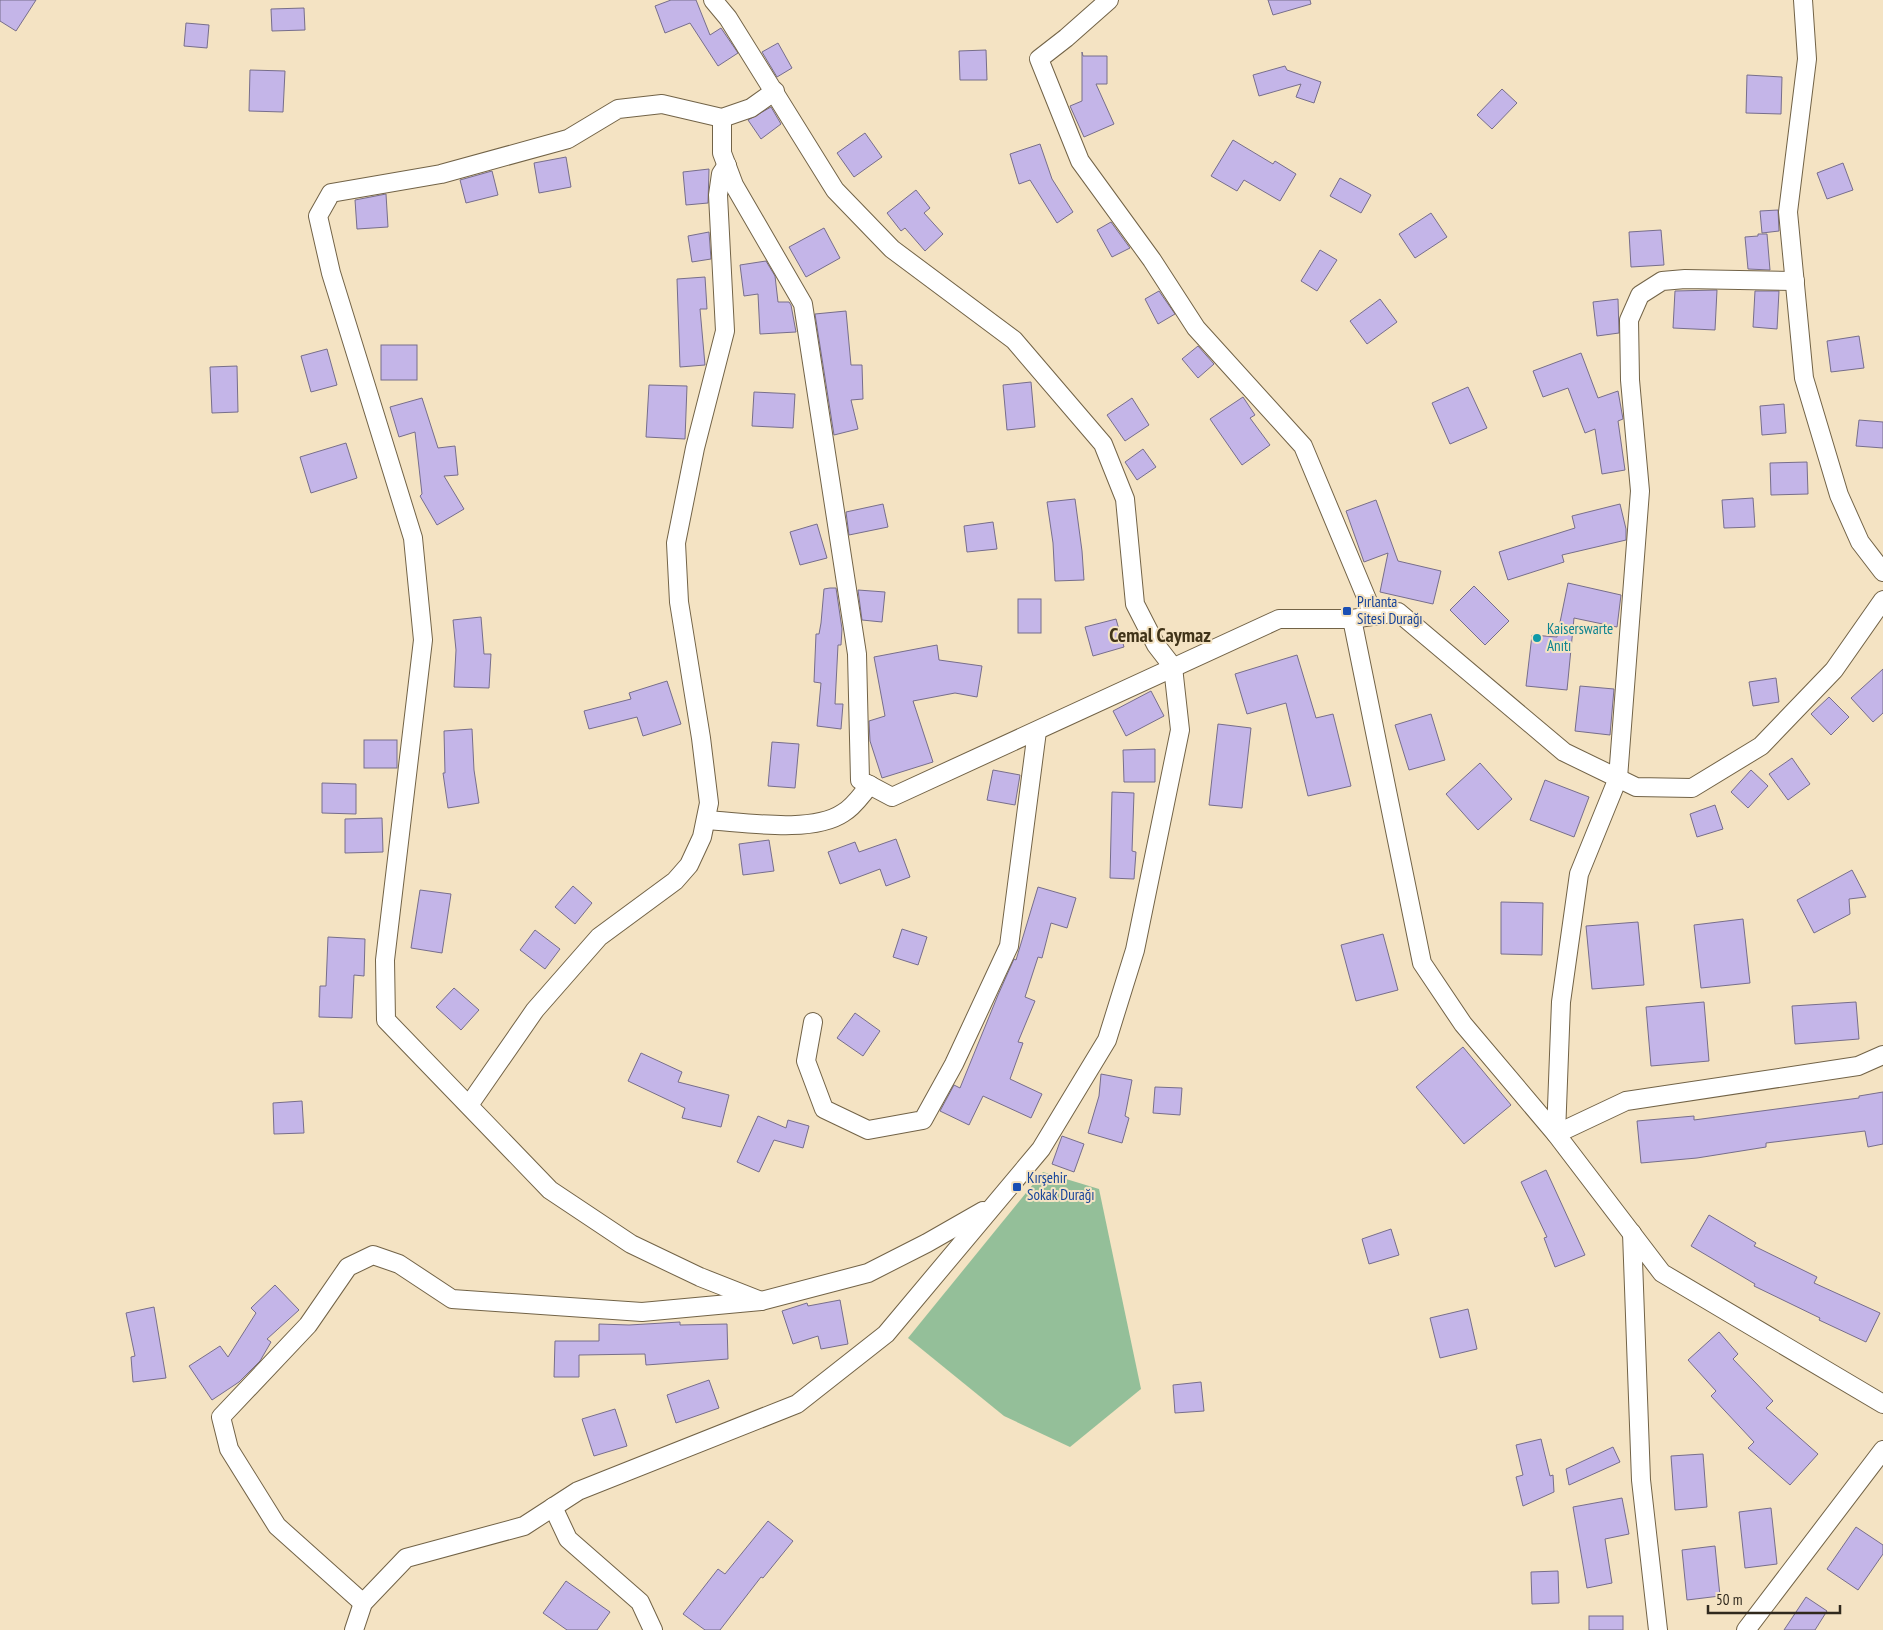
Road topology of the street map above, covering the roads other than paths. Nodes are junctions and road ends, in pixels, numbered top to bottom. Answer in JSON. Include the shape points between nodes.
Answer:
{"nodes":[{"id":1,"x":713,"y":0,"type":"edge"},
{"id":2,"x":1108,"y":0,"type":"edge"},
{"id":3,"x":1803,"y":0,"type":"edge"},
{"id":4,"x":775,"y":91,"type":"junction"},
{"id":5,"x":722,"y":118,"type":"junction"},
{"id":6,"x":727,"y":165,"type":"junction"},
{"id":7,"x":1795,"y":281,"type":"junction"},
{"id":8,"x":1883,"y":572,"type":"edge"},
{"id":9,"x":1883,"y":600,"type":"edge"},
{"id":10,"x":1374,"y":616,"type":"junction"},
{"id":11,"x":1352,"y":619,"type":"junction"},
{"id":12,"x":1173,"y":667,"type":"junction"},
{"id":13,"x":1037,"y":731,"type":"junction"},
{"id":14,"x":1618,"y":778,"type":"junction"},
{"id":15,"x":870,"y":785,"type":"junction"},
{"id":16,"x":706,"y":820,"type":"junction"},
{"id":17,"x":813,"y":1022,"type":"dead end"},
{"id":18,"x":1883,"y":1055,"type":"edge"},
{"id":19,"x":469,"y":1105,"type":"junction"},
{"id":20,"x":1556,"y":1134,"type":"junction"},
{"id":21,"x":993,"y":1205,"type":"junction"},
{"id":22,"x":1632,"y":1233,"type":"junction"},
{"id":23,"x":760,"y":1301,"type":"junction"},
{"id":24,"x":1883,"y":1404,"type":"edge"},
{"id":25,"x":1883,"y":1450,"type":"edge"},
{"id":26,"x":554,"y":1507,"type":"junction"},
{"id":27,"x":363,"y":1604,"type":"junction"},
{"id":28,"x":354,"y":1630,"type":"edge"},
{"id":29,"x":654,"y":1630,"type":"edge"},
{"id":30,"x":1658,"y":1630,"type":"edge"},
{"id":31,"x":1746,"y":1630,"type":"edge"}],
"edges":[{"from":1,"to":4,"type":"street"},
{"from":2,"to":10,"type":"street","via":[[1038,59],[1080,161],[1152,260],[1196,328],[1303,446]]},
{"from":3,"to":7,"type":"street","via":[[1807,59],[1788,212]]},
{"from":4,"to":5,"type":"street","via":[[751,108]]},
{"from":4,"to":12,"type":"street","via":[[836,190],[892,249],[1014,340],[1103,444],[1125,499],[1135,604],[1156,645]]},
{"from":5,"to":6,"type":"street","via":[[722,153]]},
{"from":5,"to":19,"type":"street","via":[[662,104],[618,109],[568,139],[441,174],[331,192],[318,216],[331,273],[413,538],[423,640],[384,960],[386,1020]]},
{"from":6,"to":15,"type":"street","via":[[734,185],[803,304],[857,654],[860,780]]},
{"from":6,"to":16,"type":"street","via":[[721,174],[718,195],[726,331],[695,448],[676,543],[679,602],[708,794]]},
{"from":7,"to":8,"type":"street","via":[[1804,378],[1836,486],[1860,542]]},
{"from":7,"to":14,"type":"street","via":[[1662,281],[1640,295],[1629,320],[1630,380],[1640,491]]},
{"from":9,"to":14,"type":"street","via":[[1834,670],[1762,746],[1692,788],[1636,786]]},
{"from":10,"to":11,"type":"street"},
{"from":10,"to":14,"type":"street","via":[[1398,612],[1564,752]]},
{"from":11,"to":12,"type":"street","via":[[1279,619]]},
{"from":11,"to":20,"type":"street","via":[[1422,963],[1463,1024]]},
{"from":12,"to":13,"type":"street"},
{"from":12,"to":21,"type":"street","via":[[1180,730],[1135,950],[1107,1040],[1040,1149]]},
{"from":13,"to":15,"type":"street","via":[[892,797]]},
{"from":13,"to":17,"type":"street","via":[[1009,946],[954,1064],[923,1120],[868,1130],[824,1109],[806,1061]]},
{"from":14,"to":20,"type":"street","via":[[1579,874],[1561,1002]]},
{"from":15,"to":16,"type":"street","via":[[845,812],[832,819],[788,826]]},
{"from":16,"to":19,"type":"street","via":[[689,865],[675,881],[599,937],[535,1010]]},
{"from":18,"to":20,"type":"street","via":[[1858,1066],[1626,1101]]},
{"from":19,"to":23,"type":"street","via":[[550,1190],[631,1244]]},
{"from":20,"to":22,"type":"street"},
{"from":21,"to":23,"type":"street","via":[[868,1273]]},
{"from":21,"to":26,"type":"street","via":[[886,1334],[797,1404],[578,1491]]},
{"from":22,"to":24,"type":"street","via":[[1662,1273]]},
{"from":22,"to":30,"type":"street","via":[[1641,1480]]},
{"from":23,"to":27,"type":"street","via":[[642,1312],[510,1305],[452,1299],[399,1264],[373,1256],[348,1267],[308,1325],[220,1418],[230,1449],[277,1526]]},
{"from":25,"to":31,"type":"street"},
{"from":26,"to":27,"type":"street","via":[[524,1526],[406,1558]]},
{"from":26,"to":29,"type":"street","via":[[568,1539],[640,1602]]},
{"from":27,"to":28,"type":"street"}]}
